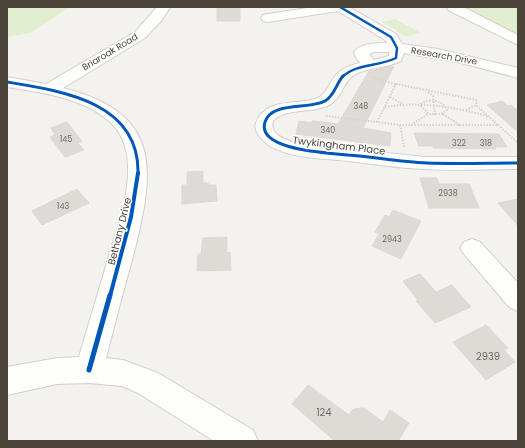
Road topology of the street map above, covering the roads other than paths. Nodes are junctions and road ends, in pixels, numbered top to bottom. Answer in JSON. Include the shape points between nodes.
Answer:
{"nodes":[{"id":1,"x":164,"y":7,"type":"edge"},
{"id":2,"x":340,"y":7,"type":"edge"},
{"id":3,"x":453,"y":7,"type":"edge"},
{"id":4,"x":268,"y":18,"type":"dead end"},
{"id":5,"x":518,"y":41,"type":"edge"},
{"id":6,"x":397,"y":48,"type":"junction"},
{"id":7,"x":518,"y":73,"type":"edge"},
{"id":8,"x":7,"y":82,"type":"edge"},
{"id":9,"x":518,"y":82,"type":"edge"},
{"id":10,"x":49,"y":88,"type":"junction"},
{"id":11,"x":518,"y":88,"type":"edge"},
{"id":12,"x":518,"y":163,"type":"edge"},
{"id":13,"x":472,"y":248,"type":"dead end"},
{"id":14,"x":518,"y":300,"type":"edge"},
{"id":15,"x":88,"y":370,"type":"junction"},
{"id":16,"x":7,"y":381,"type":"edge"},
{"id":17,"x":242,"y":441,"type":"edge"}],
"edges":[{"from":1,"to":10,"type":"street","name":"Briaroak Road","via":[[140,35]]},
{"from":2,"to":4,"type":"street"},
{"from":2,"to":6,"type":"street","via":[[391,37]]},
{"from":3,"to":5,"type":"street"},
{"from":6,"to":7,"type":"street","name":"Research Drive","via":[[464,58]]},
{"from":6,"to":12,"type":"street","name":"Twykingham Place","via":[[396,58],[354,69],[346,74],[330,99],[273,113],[268,117],[264,131],[289,147],[407,162]]},
{"from":8,"to":10,"type":"street","name":"Bethany Drive"},
{"from":9,"to":11,"type":"street"},
{"from":10,"to":15,"type":"street","name":"Bethany Drive","via":[[78,98],[119,120],[129,135],[138,164],[135,206]]},
{"from":13,"to":14,"type":"street"},
{"from":15,"to":16,"type":"street","via":[[56,371]]},
{"from":15,"to":17,"type":"street","via":[[123,373],[148,383]]}]}
